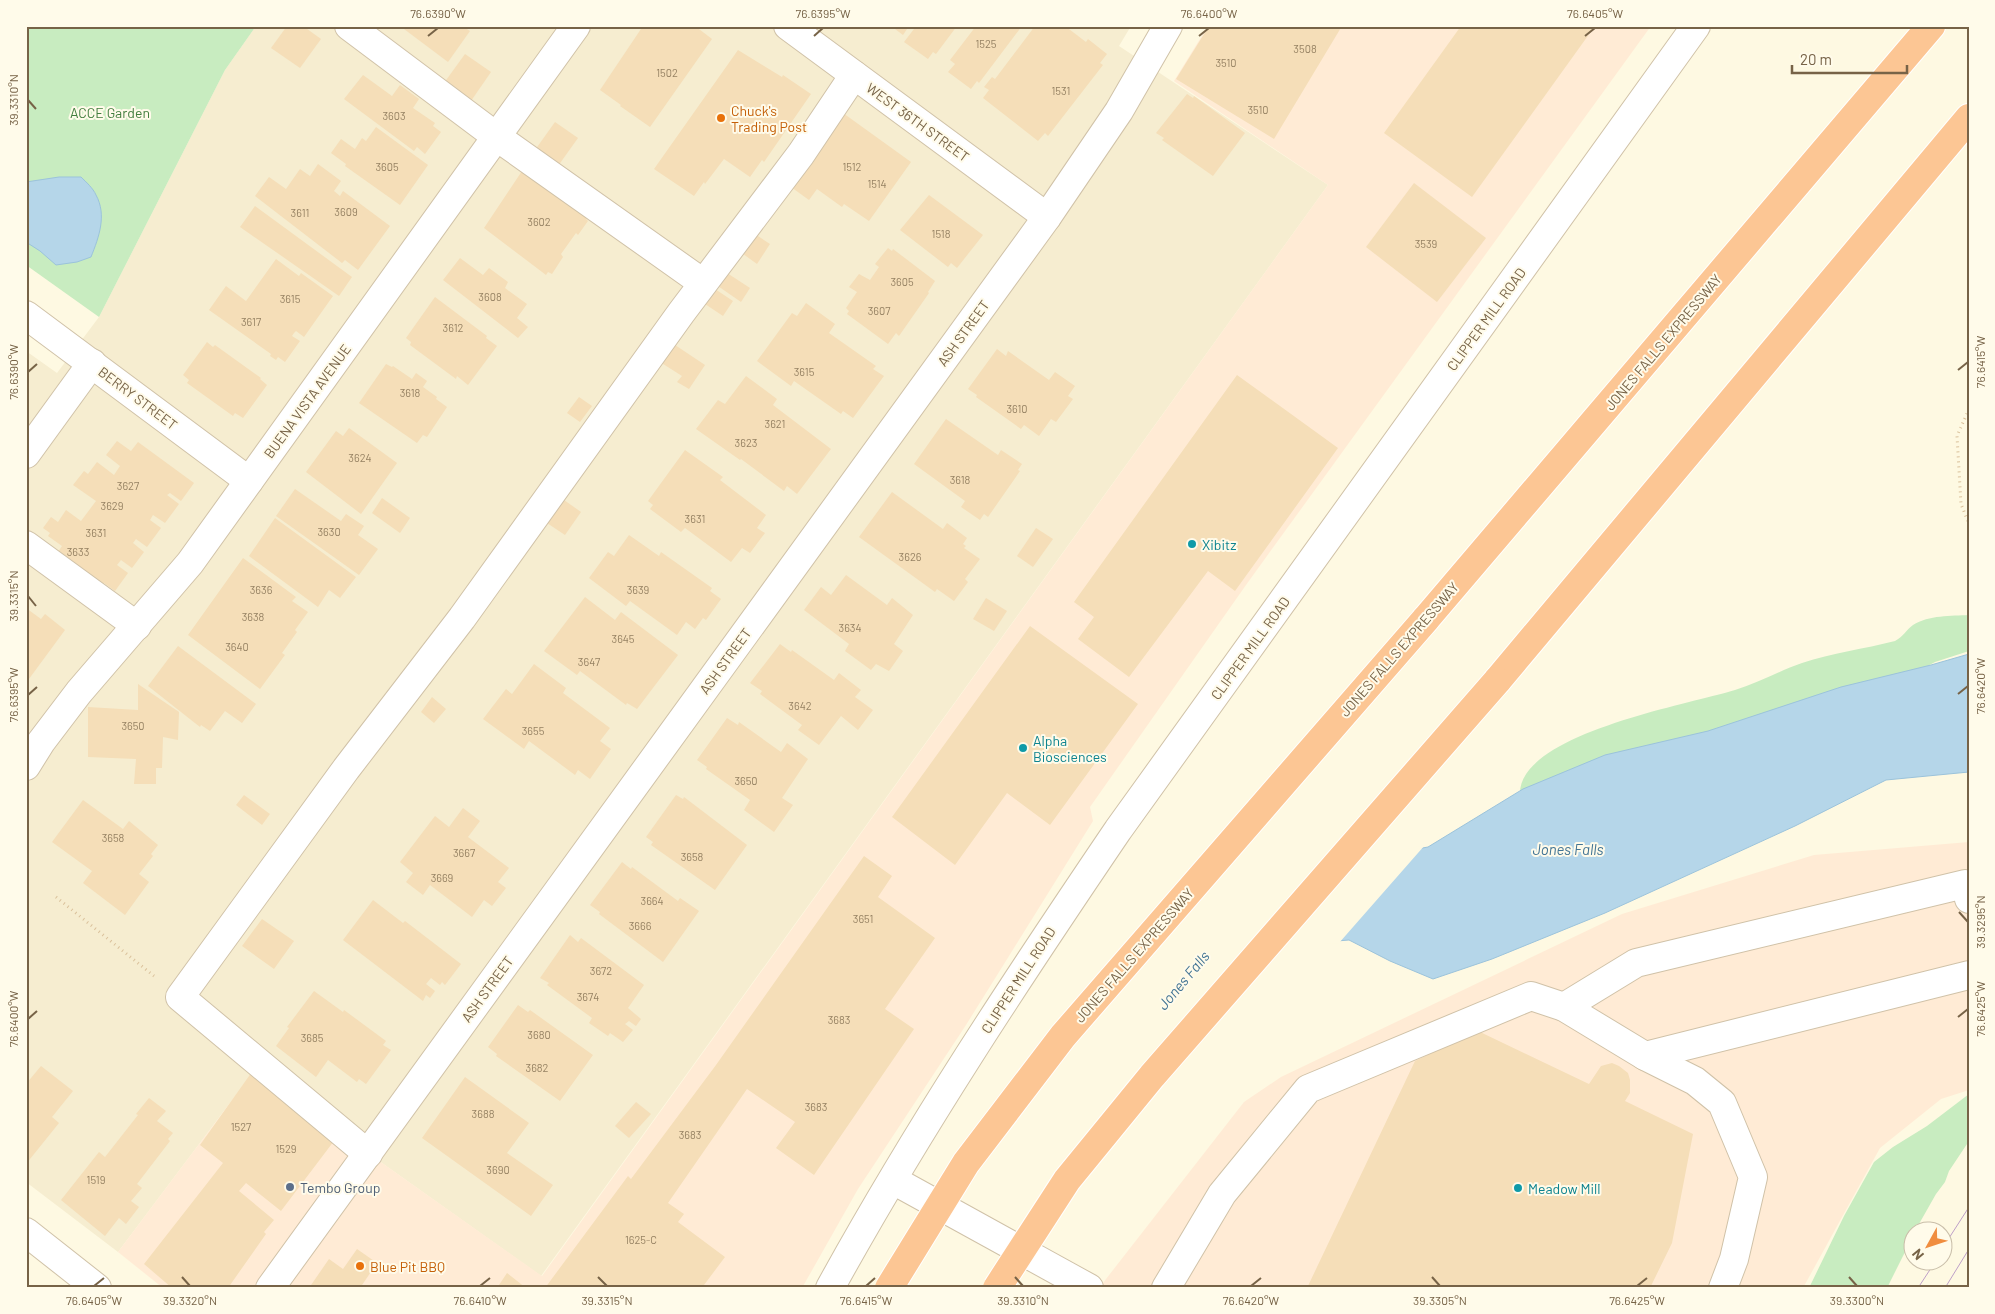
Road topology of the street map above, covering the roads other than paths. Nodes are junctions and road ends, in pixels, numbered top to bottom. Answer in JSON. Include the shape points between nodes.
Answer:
{"nodes":[{"id":1,"x":349,"y":26,"type":"edge"},
{"id":2,"x":576,"y":26,"type":"edge"},
{"id":3,"x":788,"y":26,"type":"edge"},
{"id":4,"x":1168,"y":26,"type":"edge"},
{"id":5,"x":1696,"y":26,"type":"edge"},
{"id":6,"x":1931,"y":26,"type":"edge"},
{"id":7,"x":854,"y":75,"type":"junction"},
{"id":8,"x":1969,"y":118,"type":"edge"},
{"id":9,"x":497,"y":136,"type":"junction"},
{"id":10,"x":1048,"y":217,"type":"junction"},
{"id":11,"x":703,"y":283,"type":"junction"},
{"id":12,"x":26,"y":315,"type":"edge"},
{"id":13,"x":92,"y":364,"type":"junction"},
{"id":14,"x":26,"y":454,"type":"edge"},
{"id":15,"x":249,"y":481,"type":"junction"},
{"id":16,"x":26,"y":544,"type":"edge"},
{"id":17,"x":137,"y":626,"type":"junction"},
{"id":18,"x":26,"y":766,"type":"edge"},
{"id":19,"x":1969,"y":899,"type":"edge"},
{"id":20,"x":1969,"y":975,"type":"edge"},
{"id":21,"x":1564,"y":1006,"type":"junction"},
{"id":22,"x":1645,"y":1056,"type":"junction"},
{"id":23,"x":368,"y":1154,"type":"junction"},
{"id":24,"x":893,"y":1180,"type":"junction"},
{"id":25,"x":26,"y":1232,"type":"edge"},
{"id":26,"x":97,"y":1288,"type":"edge"},
{"id":27,"x":270,"y":1288,"type":"edge"},
{"id":28,"x":830,"y":1288,"type":"edge"},
{"id":29,"x":888,"y":1288,"type":"edge"},
{"id":30,"x":997,"y":1288,"type":"edge"},
{"id":31,"x":1089,"y":1288,"type":"edge"},
{"id":32,"x":1166,"y":1288,"type":"edge"},
{"id":33,"x":1723,"y":1288,"type":"edge"}],
"edges":[{"from":1,"to":9,"type":"street"},
{"from":2,"to":9,"type":"street","name":"BUENA VISTA AVENUE"},
{"from":3,"to":7,"type":"street","name":"WEST 36TH STREET"},
{"from":4,"to":10,"type":"street","name":"ASH STREET","via":[[1119,112]]},
{"from":5,"to":24,"type":"street","name":"CLIPPER MILL ROAD","via":[[1118,830],[994,1016]]},
{"from":6,"to":29,"type":"highway","name":"JONES FALLS EXPRESSWAY","bridge":true,"via":[[1425,620],[1063,1036],[966,1163]]},
{"from":7,"to":10,"type":"street","name":"WEST 36TH STREET"},
{"from":7,"to":11,"type":"street","via":[[801,154]]},
{"from":8,"to":30,"type":"highway","bridge":true,"via":[[1497,681],[1152,1076],[1067,1180]]},
{"from":9,"to":11,"type":"street"},
{"from":9,"to":15,"type":"street","name":"BUENA VISTA AVENUE"},
{"from":10,"to":23,"type":"street","name":"ASH STREET"},
{"from":11,"to":23,"type":"street","via":[[462,618],[273,866],[180,997]]},
{"from":12,"to":13,"type":"street","name":"BERRY STREET"},
{"from":13,"to":14,"type":"street"},
{"from":13,"to":15,"type":"street","name":"BERRY STREET"},
{"from":15,"to":17,"type":"street","name":"BUENA VISTA AVENUE","via":[[190,563]]},
{"from":16,"to":17,"type":"street"},
{"from":17,"to":18,"type":"street","name":"BUENA VISTA AVENUE","via":[[79,692]]},
{"from":19,"to":21,"type":"street","via":[[1965,884],[1636,963]]},
{"from":20,"to":22,"type":"street"},
{"from":21,"to":22,"type":"street"},
{"from":21,"to":32,"type":"street","via":[[1531,996],[1308,1089],[1222,1194]]},
{"from":22,"to":33,"type":"street","via":[[1695,1081],[1722,1103],[1752,1177],[1734,1259]]},
{"from":23,"to":27,"type":"street","name":"ASH STREET"},
{"from":24,"to":28,"type":"street","name":"CLIPPER MILL ROAD"},
{"from":24,"to":31,"type":"street","bridge":true},
{"from":25,"to":26,"type":"street"}]}
